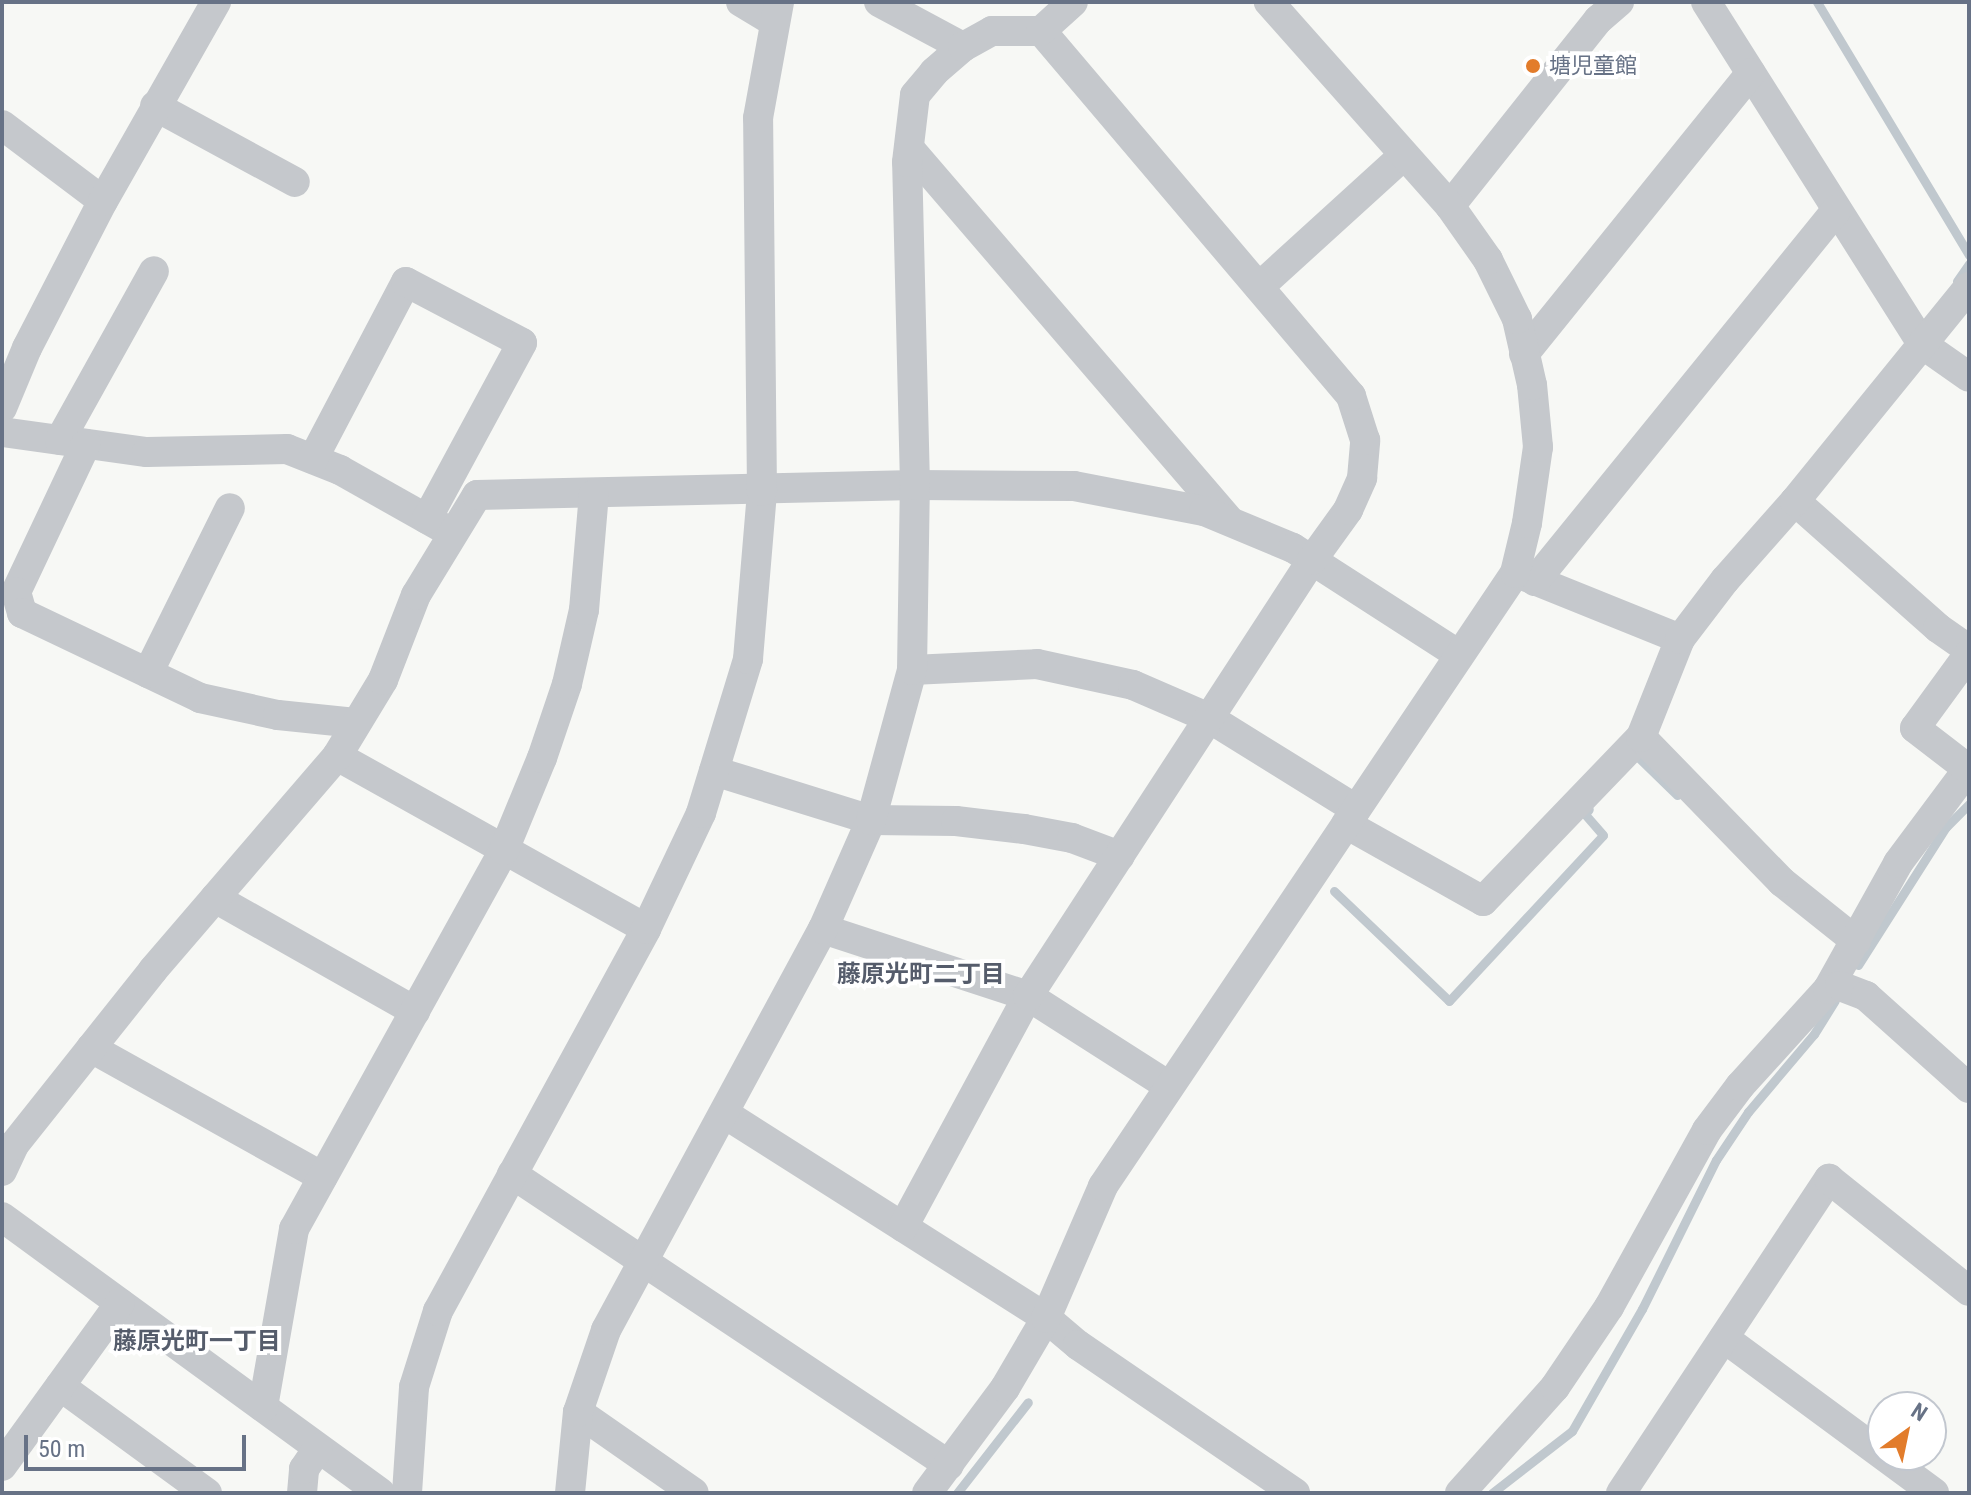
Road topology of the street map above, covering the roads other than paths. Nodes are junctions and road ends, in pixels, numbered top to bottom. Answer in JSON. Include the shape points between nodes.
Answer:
{"nodes":[{"id":1,"x":216,"y":2,"type":"edge"},
{"id":2,"x":741,"y":2,"type":"edge"},
{"id":3,"x":879,"y":2,"type":"edge"},
{"id":4,"x":1073,"y":2,"type":"edge"},
{"id":5,"x":1269,"y":2,"type":"edge"},
{"id":6,"x":1706,"y":2,"type":"edge"},
{"id":7,"x":1600,"y":8,"type":"edge"},
{"id":8,"x":776,"y":11,"type":"edge"},
{"id":9,"x":1041,"y":31,"type":"junction"},
{"id":10,"x":963,"y":47,"type":"junction"},
{"id":11,"x":1751,"y":73,"type":"junction"},
{"id":12,"x":155,"y":106,"type":"junction"},
{"id":13,"x":2,"y":125,"type":"edge"},
{"id":14,"x":909,"y":148,"type":"junction"},
{"id":15,"x":1404,"y":155,"type":"junction"},
{"id":16,"x":295,"y":182,"type":"dead end"},
{"id":17,"x":103,"y":201,"type":"junction"},
{"id":18,"x":1450,"y":206,"type":"junction"},
{"id":19,"x":1837,"y":210,"type":"junction"},
{"id":20,"x":154,"y":271,"type":"dead end"},
{"id":21,"x":1259,"y":287,"type":"junction"},
{"id":22,"x":1969,"y":287,"type":"edge"},
{"id":23,"x":14,"y":341,"type":"edge"},
{"id":24,"x":1922,"y":344,"type":"junction"},
{"id":25,"x":1524,"y":354,"type":"junction"},
{"id":26,"x":1969,"y":377,"type":"edge"},
{"id":27,"x":2,"y":408,"type":"edge"},
{"id":28,"x":2,"y":432,"type":"edge"},
{"id":29,"x":73,"y":442,"type":"junction"},
{"id":30,"x":313,"y":459,"type":"junction"},
{"id":31,"x":915,"y":485,"type":"junction"},
{"id":32,"x":762,"y":491,"type":"junction"},
{"id":33,"x":594,"y":494,"type":"junction"},
{"id":34,"x":1795,"y":501,"type":"junction"},
{"id":35,"x":230,"y":508,"type":"dead end"},
{"id":36,"x":427,"y":519,"type":"junction"},
{"id":37,"x":1230,"y":521,"type":"junction"},
{"id":38,"x":454,"y":534,"type":"junction"},
{"id":39,"x":1312,"y":560,"type":"junction"},
{"id":40,"x":1525,"y":577,"type":"junction"},
{"id":41,"x":1680,"y":639,"type":"junction"},
{"id":42,"x":1969,"y":652,"type":"edge"},
{"id":43,"x":1459,"y":655,"type":"junction"},
{"id":44,"x":912,"y":670,"type":"junction"},
{"id":45,"x":148,"y":673,"type":"junction"},
{"id":46,"x":1209,"y":718,"type":"junction"},
{"id":47,"x":356,"y":723,"type":"junction"},
{"id":48,"x":1641,"y":737,"type":"junction"},
{"id":49,"x":337,"y":756,"type":"junction"},
{"id":50,"x":714,"y":771,"type":"junction"},
{"id":51,"x":1351,"y":817,"type":"junction"},
{"id":52,"x":871,"y":820,"type":"junction"},
{"id":53,"x":504,"y":850,"type":"junction"},
{"id":54,"x":1120,"y":856,"type":"junction"},
{"id":55,"x":215,"y":898,"type":"junction"},
{"id":56,"x":646,"y":929,"type":"junction"},
{"id":57,"x":823,"y":929,"type":"junction"},
{"id":58,"x":1852,"y":947,"type":"junction"},
{"id":59,"x":1841,"y":988,"type":"junction"},
{"id":60,"x":1028,"y":996,"type":"junction"},
{"id":61,"x":415,"y":1011,"type":"junction"},
{"id":62,"x":91,"y":1048,"type":"junction"},
{"id":63,"x":1169,"y":1086,"type":"junction"},
{"id":64,"x":1969,"y":1088,"type":"edge"},
{"id":65,"x":725,"y":1114,"type":"junction"},
{"id":66,"x":2,"y":1171,"type":"edge"},
{"id":67,"x":512,"y":1174,"type":"junction"},
{"id":68,"x":323,"y":1177,"type":"junction"},
{"id":69,"x":2,"y":1217,"type":"edge"},
{"id":70,"x":903,"y":1227,"type":"junction"},
{"id":71,"x":643,"y":1263,"type":"junction"},
{"id":72,"x":1969,"y":1291,"type":"edge"},
{"id":73,"x":120,"y":1303,"type":"junction"},
{"id":74,"x":1046,"y":1318,"type":"junction"},
{"id":75,"x":1724,"y":1338,"type":"junction"},
{"id":76,"x":60,"y":1386,"type":"junction"},
{"id":77,"x":263,"y":1407,"type":"junction"},
{"id":78,"x":578,"y":1412,"type":"junction"},
{"id":79,"x":318,"y":1448,"type":"junction"},
{"id":80,"x":949,"y":1465,"type":"junction"},
{"id":81,"x":2,"y":1466,"type":"edge"},
{"id":82,"x":1628,"y":1491,"type":"edge"},
{"id":83,"x":207,"y":1493,"type":"edge"},
{"id":84,"x":302,"y":1493,"type":"edge"},
{"id":85,"x":380,"y":1493,"type":"edge"},
{"id":86,"x":407,"y":1493,"type":"edge"},
{"id":87,"x":570,"y":1493,"type":"edge"},
{"id":88,"x":694,"y":1493,"type":"edge"},
{"id":89,"x":927,"y":1493,"type":"edge"},
{"id":90,"x":1295,"y":1493,"type":"edge"},
{"id":91,"x":1460,"y":1493,"type":"edge"},
{"id":92,"x":1934,"y":1493,"type":"edge"}],
"edges":[{"from":1,"to":12,"type":"street"},
{"from":2,"to":8,"type":"street"},
{"from":3,"to":10,"type":"street"},
{"from":4,"to":9,"type":"street"},
{"from":5,"to":15,"type":"street"},
{"from":6,"to":11,"type":"street"},
{"from":7,"to":18,"type":"street"},
{"from":8,"to":32,"type":"street","via":[[758,118]]},
{"from":9,"to":10,"type":"street","via":[[992,31]]},
{"from":9,"to":21,"type":"street"},
{"from":10,"to":14,"type":"street","via":[[915,95]]},
{"from":11,"to":19,"type":"street"},
{"from":11,"to":25,"type":"street"},
{"from":12,"to":16,"type":"street"},
{"from":12,"to":17,"type":"street"},
{"from":13,"to":17,"type":"street"},
{"from":14,"to":31,"type":"street"},
{"from":14,"to":37,"type":"street"},
{"from":15,"to":18,"type":"street"},
{"from":15,"to":21,"type":"street"},
{"from":17,"to":23,"type":"street"},
{"from":18,"to":25,"type":"street","via":[[1488,260],[1517,319]]},
{"from":19,"to":24,"type":"street"},
{"from":19,"to":40,"type":"street"},
{"from":20,"to":29,"type":"street"},
{"from":21,"to":39,"type":"street","via":[[1351,396],[1365,440],[1362,478],[1348,510]]},
{"from":22,"to":24,"type":"street"},
{"from":23,"to":27,"type":"street"},
{"from":24,"to":26,"type":"street"},
{"from":24,"to":34,"type":"street"},
{"from":25,"to":40,"type":"street","via":[[1538,447]]},
{"from":28,"to":29,"type":"street"},
{"from":29,"to":30,"type":"street","via":[[147,452],[287,449]]},
{"from":29,"to":45,"type":"street","via":[[16,592],[22,613]]},
{"from":30,"to":36,"type":"street"},
{"from":30,"to":36,"type":"street","via":[[406,282],[445,302],[522,343]]},
{"from":31,"to":32,"type":"street"},
{"from":31,"to":37,"type":"street","via":[[1074,486],[1204,511]]},
{"from":31,"to":44,"type":"street"},
{"from":32,"to":33,"type":"street"},
{"from":32,"to":50,"type":"street","via":[[748,659]]},
{"from":33,"to":38,"type":"street","via":[[477,495]]},
{"from":33,"to":53,"type":"street","via":[[584,610],[567,684]]},
{"from":34,"to":41,"type":"street"},
{"from":34,"to":42,"type":"street"},
{"from":35,"to":45,"type":"street"},
{"from":36,"to":38,"type":"street"},
{"from":37,"to":39,"type":"street"},
{"from":38,"to":47,"type":"street","via":[[416,595],[383,680]]},
{"from":39,"to":43,"type":"street"},
{"from":39,"to":46,"type":"street"},
{"from":40,"to":41,"type":"street"},
{"from":40,"to":43,"type":"street"},
{"from":41,"to":48,"type":"street"},
{"from":42,"to":58,"type":"street","via":[[1915,728],[1968,769],[1898,863]]},
{"from":43,"to":51,"type":"street"},
{"from":44,"to":46,"type":"street","via":[[1037,664],[1133,685]]},
{"from":44,"to":52,"type":"street"},
{"from":45,"to":47,"type":"street","via":[[200,698],[278,715]]},
{"from":46,"to":51,"type":"street"},
{"from":46,"to":54,"type":"street"},
{"from":47,"to":49,"type":"street"},
{"from":48,"to":51,"type":"street","via":[[1483,901]]},
{"from":48,"to":58,"type":"street"},
{"from":49,"to":53,"type":"street"},
{"from":49,"to":55,"type":"street"},
{"from":50,"to":52,"type":"street"},
{"from":50,"to":56,"type":"street","via":[[701,813]]},
{"from":51,"to":63,"type":"street"},
{"from":52,"to":54,"type":"street","via":[[1024,829],[1072,838]]},
{"from":52,"to":57,"type":"street"},
{"from":53,"to":56,"type":"street"},
{"from":53,"to":61,"type":"street"},
{"from":54,"to":60,"type":"street"},
{"from":55,"to":61,"type":"street"},
{"from":55,"to":62,"type":"street"},
{"from":56,"to":67,"type":"street"},
{"from":57,"to":60,"type":"street"},
{"from":57,"to":65,"type":"street"},
{"from":58,"to":59,"type":"street"},
{"from":59,"to":64,"type":"street"},
{"from":59,"to":91,"type":"street","via":[[1740,1086],[1707,1130],[1609,1307],[1555,1387]]},
{"from":60,"to":63,"type":"street"},
{"from":60,"to":70,"type":"street"},
{"from":61,"to":68,"type":"street"},
{"from":62,"to":66,"type":"street","via":[[14,1145]]},
{"from":62,"to":68,"type":"street"},
{"from":63,"to":74,"type":"street","via":[[1103,1186]]},
{"from":65,"to":70,"type":"street"},
{"from":65,"to":71,"type":"street"},
{"from":67,"to":71,"type":"street"},
{"from":67,"to":86,"type":"street","via":[[438,1311],[414,1387]]},
{"from":68,"to":77,"type":"street","via":[[294,1229]]},
{"from":69,"to":73,"type":"street"},
{"from":70,"to":74,"type":"street"},
{"from":71,"to":78,"type":"street","via":[[606,1330]]},
{"from":71,"to":80,"type":"street"},
{"from":72,"to":75,"type":"street","via":[[1829,1179]]},
{"from":73,"to":76,"type":"street"},
{"from":73,"to":77,"type":"street"},
{"from":74,"to":80,"type":"street","via":[[1005,1388]]},
{"from":74,"to":90,"type":"street"},
{"from":75,"to":82,"type":"street"},
{"from":75,"to":92,"type":"street"},
{"from":76,"to":81,"type":"street"},
{"from":76,"to":83,"type":"street"},
{"from":77,"to":79,"type":"street"},
{"from":78,"to":87,"type":"street"},
{"from":78,"to":88,"type":"street"},
{"from":79,"to":84,"type":"street","via":[[304,1469]]},
{"from":79,"to":85,"type":"street"},
{"from":80,"to":89,"type":"street"}]}
